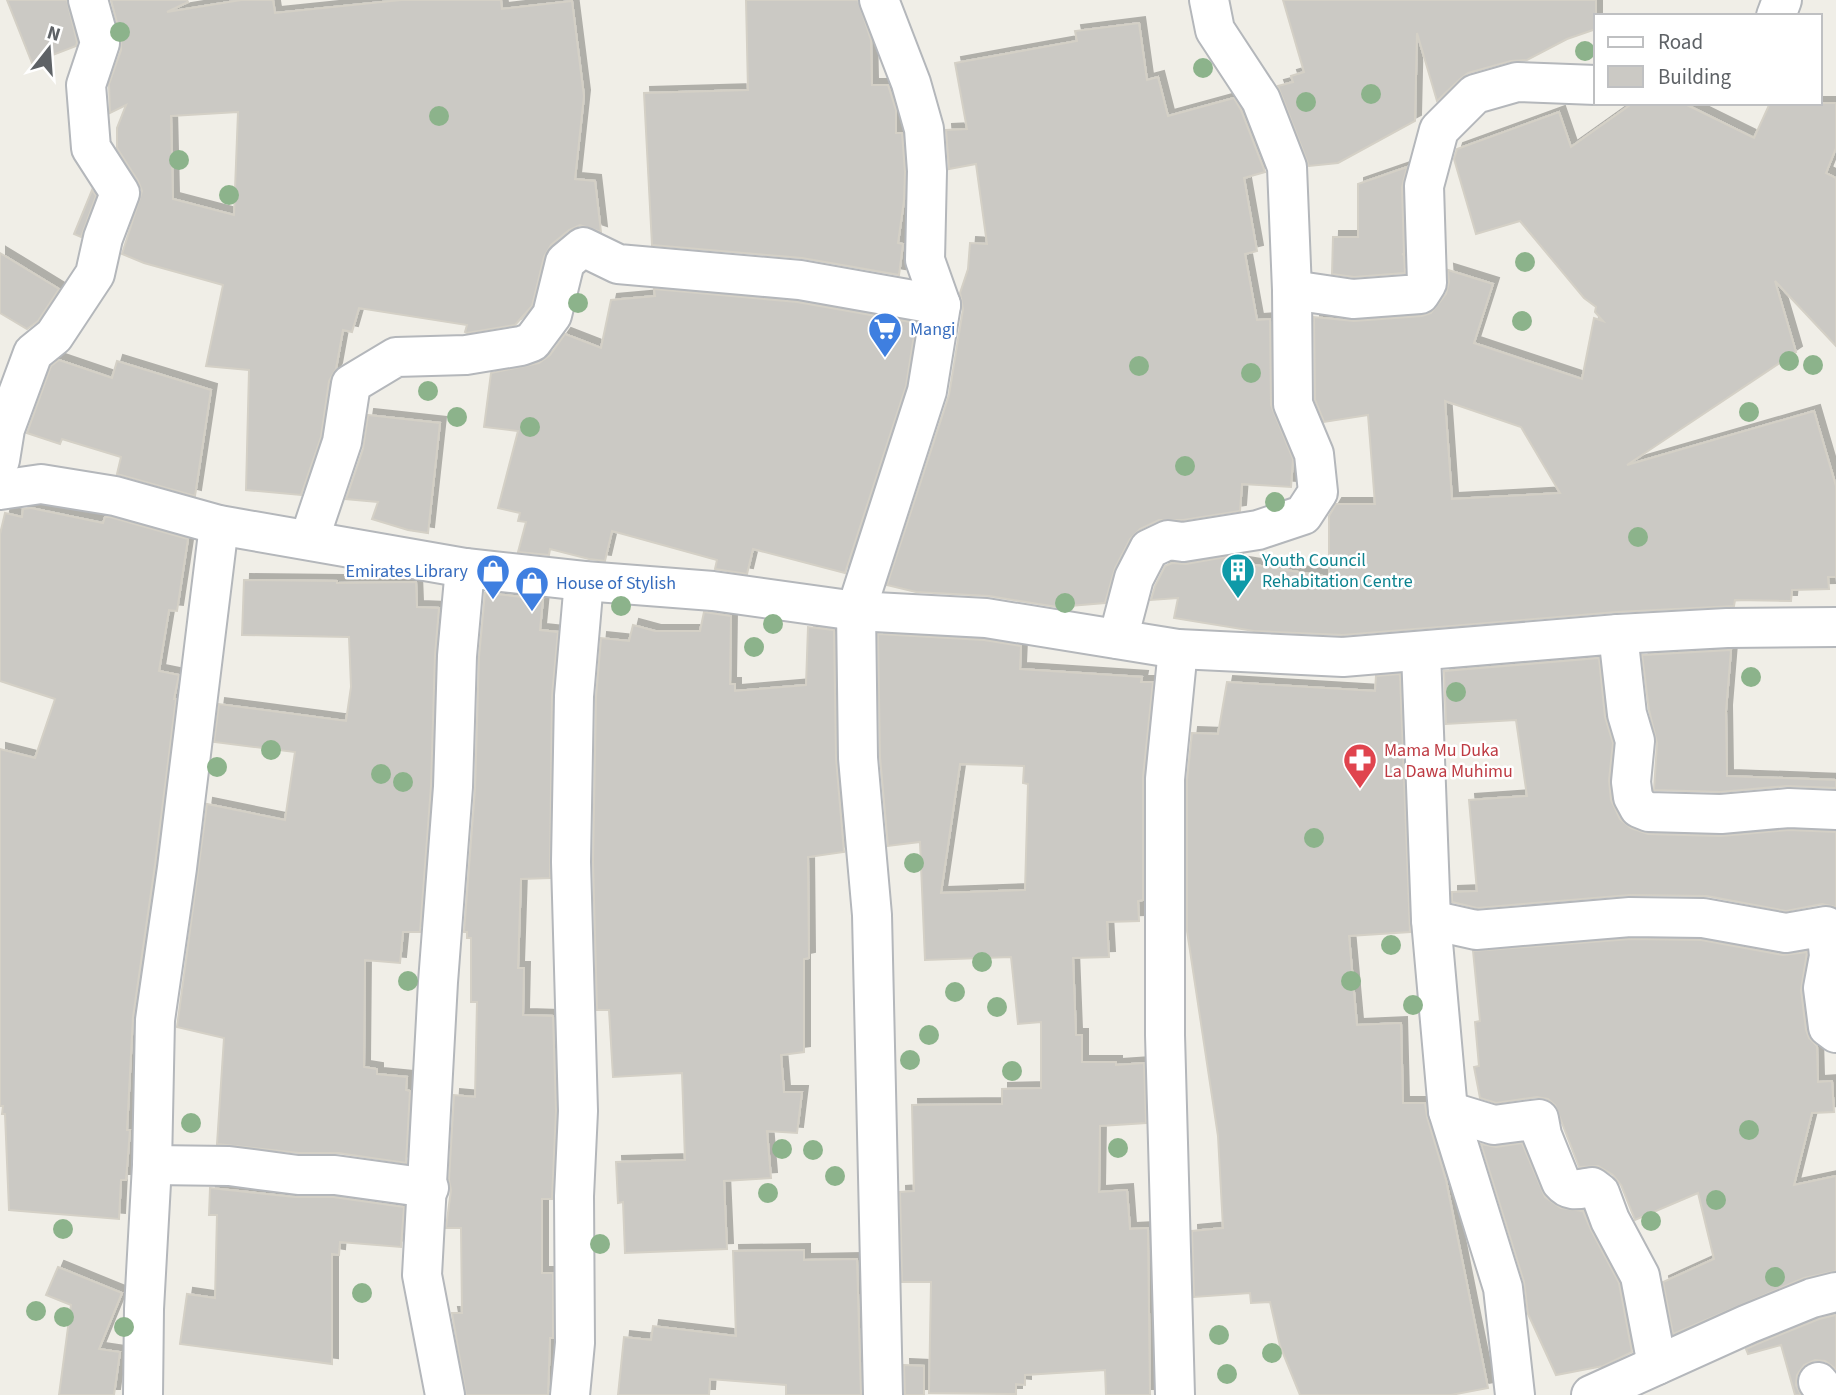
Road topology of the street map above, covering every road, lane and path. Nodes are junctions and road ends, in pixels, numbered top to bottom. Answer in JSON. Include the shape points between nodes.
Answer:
{"nodes":[{"id":1,"x":88,"y":0,"type":"edge"},
{"id":2,"x":879,"y":0,"type":"edge"},
{"id":3,"x":1209,"y":0,"type":"edge"},
{"id":4,"x":1594,"y":85,"type":"edge"},
{"id":5,"x":1292,"y":290,"type":"junction"},
{"id":6,"x":941,"y":305,"type":"junction"},
{"id":7,"x":0,"y":460,"type":"edge"},
{"id":8,"x":0,"y":490,"type":"edge"},
{"id":9,"x":219,"y":525,"type":"junction"},
{"id":10,"x":309,"y":540,"type":"junction"},
{"id":11,"x":465,"y":568,"type":"junction"},
{"id":12,"x":584,"y":581,"type":"junction"},
{"id":13,"x":856,"y":611,"type":"junction"},
{"id":14,"x":1836,"y":627,"type":"edge"},
{"id":15,"x":1618,"y":634,"type":"junction"},
{"id":16,"x":1118,"y":639,"type":"junction"},
{"id":17,"x":1178,"y":649,"type":"junction"},
{"id":18,"x":1421,"y":652,"type":"junction"},
{"id":19,"x":1836,"y":810,"type":"edge"},
{"id":20,"x":1431,"y":920,"type":"junction"},
{"id":21,"x":1836,"y":1033,"type":"edge"},
{"id":22,"x":1448,"y":1111,"type":"junction"},
{"id":23,"x":152,"y":1164,"type":"junction"},
{"id":24,"x":429,"y":1188,"type":"junction"},
{"id":25,"x":1836,"y":1292,"type":"edge"},
{"id":26,"x":1657,"y":1364,"type":"junction"},
{"id":27,"x":143,"y":1395,"type":"edge"},
{"id":28,"x":445,"y":1395,"type":"edge"},
{"id":29,"x":570,"y":1395,"type":"edge"},
{"id":30,"x":883,"y":1395,"type":"edge"},
{"id":31,"x":1175,"y":1395,"type":"edge"},
{"id":32,"x":1515,"y":1395,"type":"edge"},
{"id":33,"x":1591,"y":1395,"type":"edge"}],
"edges":[{"from":1,"to":7,"type":"street","via":[[100,43],[86,85],[92,148],[120,193],[95,274],[54,336],[33,353],[5,429]]},
{"from":2,"to":6,"type":"street","via":[[924,130],[925,260]]},
{"from":3,"to":5,"type":"street","via":[[1215,30],[1261,100],[1287,167]]},
{"from":4,"to":5,"type":"street","via":[[1517,82],[1475,94],[1439,130],[1424,186],[1427,283],[1420,294],[1353,299]]},
{"from":5,"to":16,"type":"street","via":[[1293,404],[1314,454],[1318,492],[1303,515],[1258,530],[1168,541],[1149,549],[1134,578]]},
{"from":6,"to":10,"type":"street","via":[[800,280],[618,264],[583,247],[565,262],[552,315],[532,342],[466,355],[396,358],[351,384],[342,442]]},
{"from":6,"to":13,"type":"street","via":[[927,391]]},
{"from":8,"to":9,"type":"street","via":[[41,484],[115,496]]},
{"from":9,"to":10,"type":"street"},
{"from":9,"to":23,"type":"street","via":[[155,1020]]},
{"from":10,"to":11,"type":"street"},
{"from":11,"to":12,"type":"street"},
{"from":11,"to":24,"type":"street"},
{"from":12,"to":13,"type":"street","via":[[713,591]]},
{"from":12,"to":29,"type":"street","via":[[574,696],[571,848],[578,1111],[575,1343]]},
{"from":13,"to":16,"type":"street","via":[[986,618]]},
{"from":13,"to":30,"type":"street","via":[[858,758],[872,915]]},
{"from":14,"to":15,"type":"street"},
{"from":15,"to":18,"type":"street"},
{"from":15,"to":19,"type":"street","via":[[1635,741],[1631,782],[1639,808],[1721,814],[1789,808]]},
{"from":16,"to":17,"type":"street"},
{"from":17,"to":18,"type":"street","via":[[1343,657]]},
{"from":17,"to":31,"type":"street","via":[[1165,806],[1165,1035]]},
{"from":18,"to":20,"type":"street"},
{"from":20,"to":21,"type":"street","via":[[1476,930],[1630,916],[1703,918],[1786,933],[1826,926],[1829,956],[1823,988],[1828,1027]]},
{"from":20,"to":22,"type":"street"},
{"from":22,"to":26,"type":"street","via":[[1494,1125],[1539,1119],[1566,1188],[1592,1187],[1601,1193],[1640,1276]]},
{"from":22,"to":32,"type":"street","via":[[1503,1288]]},
{"from":23,"to":24,"type":"street","via":[[335,1175]]},
{"from":23,"to":27,"type":"street"},
{"from":24,"to":28,"type":"street","via":[[422,1275]]},
{"from":25,"to":26,"type":"street","via":[[1811,1298]]},
{"from":26,"to":33,"type":"street"}]}
